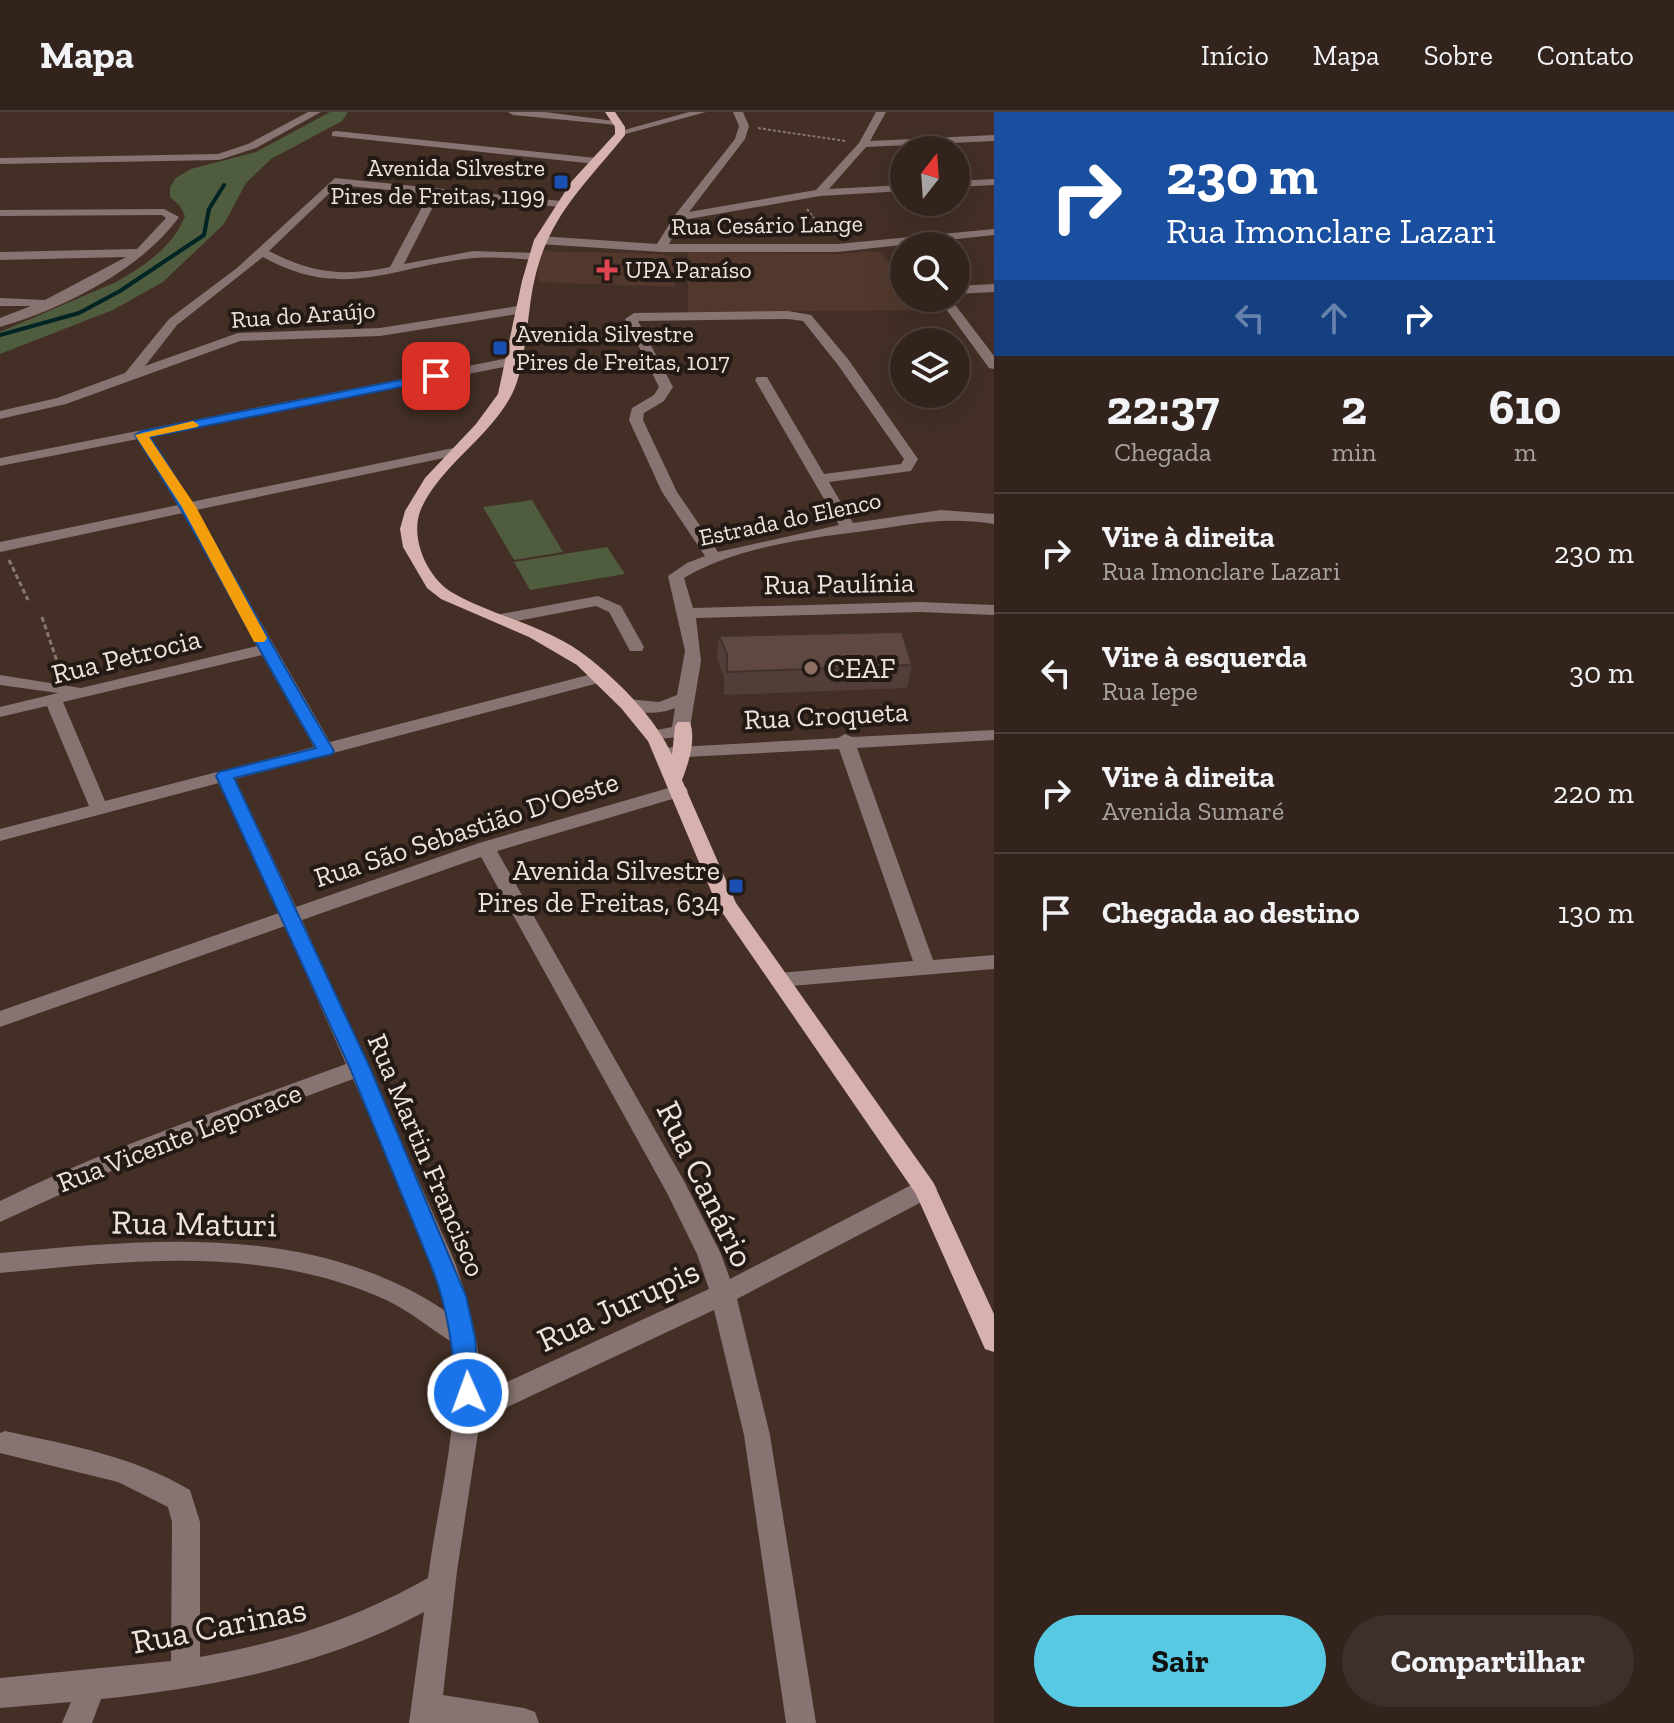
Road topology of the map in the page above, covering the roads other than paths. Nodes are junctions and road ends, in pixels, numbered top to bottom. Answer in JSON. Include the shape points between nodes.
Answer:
{"nodes":[{"id":1,"x":316,"y":112,"type":"edge"},
{"id":2,"x":513,"y":112,"type":"edge"},
{"id":3,"x":701,"y":112,"type":"edge"},
{"id":4,"x":738,"y":112,"type":"edge"},
{"id":5,"x":881,"y":112,"type":"edge"},
{"id":6,"x":616,"y":122,"type":"edge"},
{"id":7,"x":336,"y":134,"type":"dead end"},
{"id":8,"x":994,"y":138,"type":"edge"},
{"id":9,"x":863,"y":144,"type":"junction"},
{"id":10,"x":0,"y":161,"type":"edge"},
{"id":11,"x":596,"y":161,"type":"junction"},
{"id":12,"x":994,"y":182,"type":"edge"},
{"id":13,"x":970,"y":183,"type":"edge"},
{"id":14,"x":890,"y":189,"type":"edge"},
{"id":15,"x":436,"y":191,"type":"junction"},
{"id":16,"x":820,"y":193,"type":"junction"},
{"id":17,"x":561,"y":204,"type":"junction"},
{"id":18,"x":0,"y":213,"type":"edge"},
{"id":19,"x":679,"y":217,"type":"junction"},
{"id":20,"x":994,"y":232,"type":"edge"},
{"id":21,"x":970,"y":235,"type":"edge"},
{"id":22,"x":540,"y":240,"type":"junction"},
{"id":23,"x":890,"y":245,"type":"edge"},
{"id":24,"x":661,"y":248,"type":"junction"},
{"id":25,"x":261,"y":251,"type":"junction"},
{"id":26,"x":138,"y":253,"type":"junction"},
{"id":27,"x":0,"y":256,"type":"edge"},
{"id":28,"x":533,"y":256,"type":"junction"},
{"id":29,"x":394,"y":271,"type":"junction"},
{"id":30,"x":994,"y":288,"type":"edge"},
{"id":31,"x":970,"y":289,"type":"edge"},
{"id":32,"x":52,"y":301,"type":"junction"},
{"id":33,"x":0,"y":302,"type":"edge"},
{"id":34,"x":524,"y":309,"type":"junction"},
{"id":35,"x":956,"y":312,"type":"edge"},
{"id":36,"x":0,"y":323,"type":"edge"},
{"id":37,"x":989,"y":352,"type":"edge"},
{"id":38,"x":514,"y":361,"type":"junction"},
{"id":39,"x":994,"y":365,"type":"edge"},
{"id":40,"x":128,"y":378,"type":"junction"},
{"id":41,"x":762,"y":380,"type":"dead end"},
{"id":42,"x":0,"y":415,"type":"edge"},
{"id":43,"x":142,"y":435,"type":"junction"},
{"id":44,"x":458,"y":451,"type":"junction"},
{"id":45,"x":0,"y":462,"type":"edge"},
{"id":46,"x":822,"y":479,"type":"junction"},
{"id":47,"x":189,"y":507,"type":"junction"},
{"id":48,"x":994,"y":519,"type":"edge"},
{"id":49,"x":849,"y":529,"type":"junction"},
{"id":50,"x":1,"y":547,"type":"edge"},
{"id":51,"x":714,"y":557,"type":"junction"},
{"id":52,"x":994,"y":610,"type":"edge"},
{"id":53,"x":686,"y":613,"type":"junction"},
{"id":54,"x":501,"y":619,"type":"junction"},
{"id":55,"x":636,"y":647,"type":"dead end"},
{"id":56,"x":265,"y":649,"type":"junction"},
{"id":57,"x":600,"y":677,"type":"junction"},
{"id":58,"x":0,"y":680,"type":"edge"},
{"id":59,"x":60,"y":695,"type":"junction"},
{"id":60,"x":685,"y":698,"type":"junction"},
{"id":61,"x":627,"y":704,"type":"junction"},
{"id":62,"x":0,"y":712,"type":"edge"},
{"id":63,"x":684,"y":726,"type":"junction"},
{"id":64,"x":994,"y":735,"type":"edge"},
{"id":65,"x":845,"y":740,"type":"junction"},
{"id":66,"x":658,"y":744,"type":"junction"},
{"id":67,"x":326,"y":751,"type":"junction"},
{"id":68,"x":682,"y":751,"type":"junction"},
{"id":69,"x":225,"y":776,"type":"junction"},
{"id":70,"x":677,"y":785,"type":"junction"},
{"id":71,"x":99,"y":808,"type":"junction"},
{"id":72,"x":0,"y":835,"type":"edge"},
{"id":73,"x":486,"y":848,"type":"junction"},
{"id":74,"x":291,"y":915,"type":"junction"},
{"id":75,"x":994,"y":962,"type":"edge"},
{"id":76,"x":925,"y":966,"type":"junction"},
{"id":77,"x":779,"y":980,"type":"junction"},
{"id":78,"x":0,"y":1019,"type":"edge"},
{"id":79,"x":360,"y":1068,"type":"junction"},
{"id":80,"x":925,"y":1189,"type":"junction"},
{"id":81,"x":0,"y":1212,"type":"edge"},
{"id":82,"x":0,"y":1263,"type":"edge"},
{"id":83,"x":723,"y":1294,"type":"junction"},
{"id":84,"x":464,"y":1337,"type":"junction"},
{"id":85,"x":994,"y":1341,"type":"edge"},
{"id":86,"x":467,"y":1413,"type":"junction"},
{"id":87,"x":5,"y":1443,"type":"dead end"},
{"id":88,"x":440,"y":1587,"type":"junction"},
{"id":89,"x":185,"y":1673,"type":"junction"},
{"id":90,"x":92,"y":1685,"type":"junction"},
{"id":91,"x":0,"y":1693,"type":"edge"},
{"id":92,"x":426,"y":1715,"type":"edge"},
{"id":93,"x":77,"y":1723,"type":"edge"},
{"id":94,"x":524,"y":1723,"type":"edge"},
{"id":95,"x":801,"y":1723,"type":"edge"}],
"edges":[{"from":1,"to":10,"type":"street","via":[[219,157]]},
{"from":2,"to":6,"type":"street"},
{"from":3,"to":6,"type":"street"},
{"from":4,"to":19,"type":"street","via":[[744,126],[740,139]]},
{"from":5,"to":9,"type":"street"},
{"from":6,"to":11,"type":"main road"},
{"from":7,"to":11,"type":"street"},
{"from":8,"to":9,"type":"street"},
{"from":9,"to":16,"type":"street"},
{"from":11,"to":17,"type":"main road"},
{"from":12,"to":13,"type":"street"},
{"from":14,"to":16,"type":"street"},
{"from":15,"to":17,"type":"street"},
{"from":15,"to":25,"type":"street","via":[[345,180],[331,183]]},
{"from":15,"to":29,"type":"street"},
{"from":16,"to":19,"type":"street"},
{"from":17,"to":22,"type":"main road"},
{"from":18,"to":26,"type":"street","via":[[172,216]]},
{"from":19,"to":24,"type":"street"},
{"from":20,"to":21,"type":"street","name":"Rua Cesário Lange"},
{"from":22,"to":24,"type":"street","name":"Rua Cesário Lange"},
{"from":22,"to":28,"type":"main road"},
{"from":23,"to":24,"type":"street","name":"Rua Cesário Lange"},
{"from":25,"to":29,"type":"street","via":[[292,270],[320,276]]},
{"from":25,"to":40,"type":"street","via":[[173,322]]},
{"from":26,"to":27,"type":"street"},
{"from":26,"to":32,"type":"street"},
{"from":28,"to":29,"type":"street","via":[[464,255]]},
{"from":28,"to":34,"type":"main road"},
{"from":30,"to":31,"type":"street"},
{"from":32,"to":33,"type":"street"},
{"from":32,"to":36,"type":"street"},
{"from":34,"to":38,"type":"main road"},
{"from":34,"to":40,"type":"street","name":"Rua do Araújo","via":[[380,332],[238,337]]},
{"from":35,"to":37,"type":"street"},
{"from":37,"to":39,"type":"street"},
{"from":38,"to":43,"type":"street"},
{"from":38,"to":44,"type":"main road","via":[[500,403]]},
{"from":40,"to":42,"type":"street","name":"Rua do Araújo"},
{"from":41,"to":46,"type":"street"},
{"from":43,"to":45,"type":"street"},
{"from":43,"to":47,"type":"street"},
{"from":44,"to":47,"type":"street"},
{"from":44,"to":54,"type":"main road","via":[[432,478],[413,511],[411,547],[433,585]]},
{"from":46,"to":49,"type":"street"},
{"from":46,"to":51,"type":"street","via":[[906,468],[911,459],[807,318],[631,319],[666,382],[663,393],[637,411],[636,420],[667,490]]},
{"from":47,"to":50,"type":"street"},
{"from":47,"to":56,"type":"street"},
{"from":48,"to":49,"type":"street","name":"Estrada do Elenco","via":[[932,515]]},
{"from":49,"to":51,"type":"street","name":"Estrada do Elenco"},
{"from":51,"to":53,"type":"street","name":"Estrada do Elenco","via":[[676,576]]},
{"from":52,"to":53,"type":"street","name":"Rua Paulínia"},
{"from":53,"to":60,"type":"street","name":"Estrada do Elenco","via":[[693,658]]},
{"from":54,"to":55,"type":"street","via":[[598,601],[615,609]]},
{"from":54,"to":57,"type":"main road","via":[[561,646]]},
{"from":56,"to":59,"type":"street","name":"Rua Petrocia"},
{"from":56,"to":67,"type":"street"},
{"from":57,"to":61,"type":"main road"},
{"from":57,"to":67,"type":"street"},
{"from":58,"to":59,"type":"street"},
{"from":59,"to":62,"type":"street","name":"Rua Petrocia"},
{"from":59,"to":71,"type":"street"},
{"from":60,"to":61,"type":"street","via":[[661,708]]},
{"from":60,"to":63,"type":"street","name":"Estrada do Elenco"},
{"from":61,"to":66,"type":"main road"},
{"from":63,"to":66,"type":"street"},
{"from":63,"to":68,"type":"main road"},
{"from":64,"to":65,"type":"street","name":"Rua Croqueta"},
{"from":65,"to":68,"type":"street","name":"Rua Croqueta"},
{"from":65,"to":76,"type":"street"},
{"from":66,"to":68,"type":"street","name":"Rua Croqueta"},
{"from":66,"to":70,"type":"main road"},
{"from":67,"to":69,"type":"street"},
{"from":68,"to":70,"type":"main road"},
{"from":69,"to":71,"type":"street"},
{"from":69,"to":74,"type":"street","name":"Rua Martin Francisco"},
{"from":70,"to":73,"type":"street","name":"Rua São Sebastião D'Oeste"},
{"from":70,"to":77,"type":"main road","via":[[727,905]]},
{"from":71,"to":72,"type":"street"},
{"from":73,"to":74,"type":"street","name":"Rua São Sebastião D'Oeste"},
{"from":73,"to":83,"type":"street","name":"Rua Canário","via":[[676,1188]]},
{"from":74,"to":78,"type":"street","name":"Rua São Sebastião D'Oeste"},
{"from":74,"to":79,"type":"street","name":"Rua Martin Francisco"},
{"from":75,"to":76,"type":"street"},
{"from":76,"to":77,"type":"street"},
{"from":77,"to":80,"type":"main road"},
{"from":79,"to":81,"type":"street","name":"Rua Vicente Leporace","via":[[138,1150]]},
{"from":79,"to":84,"type":"street","name":"Rua Martin Francisco","via":[[454,1296]]},
{"from":80,"to":83,"type":"street","name":"Rua Jurupis"},
{"from":80,"to":85,"type":"main road"},
{"from":82,"to":84,"type":"street","name":"Rua Maturi","via":[[134,1251],[274,1254],[327,1267],[396,1294]]},
{"from":83,"to":86,"type":"street","name":"Rua Jurupis"},
{"from":83,"to":95,"type":"street","name":"Rua Canário","via":[[757,1435]]},
{"from":84,"to":86,"type":"street","name":"Rua Martin Francisco"},
{"from":86,"to":88,"type":"street","name":"Rua Martin Francisco"},
{"from":87,"to":89,"type":"street","via":[[84,1461],[180,1499],[186,1522]]},
{"from":88,"to":89,"type":"street","name":"Rua Carinas","via":[[388,1616],[321,1643],[263,1660]]},
{"from":88,"to":92,"type":"street","name":"Rua Martin Francisco"},
{"from":89,"to":90,"type":"street","name":"Rua Carinas"},
{"from":90,"to":91,"type":"street","name":"Rua Carinas"},
{"from":90,"to":93,"type":"street"},
{"from":92,"to":94,"type":"street"}]}
